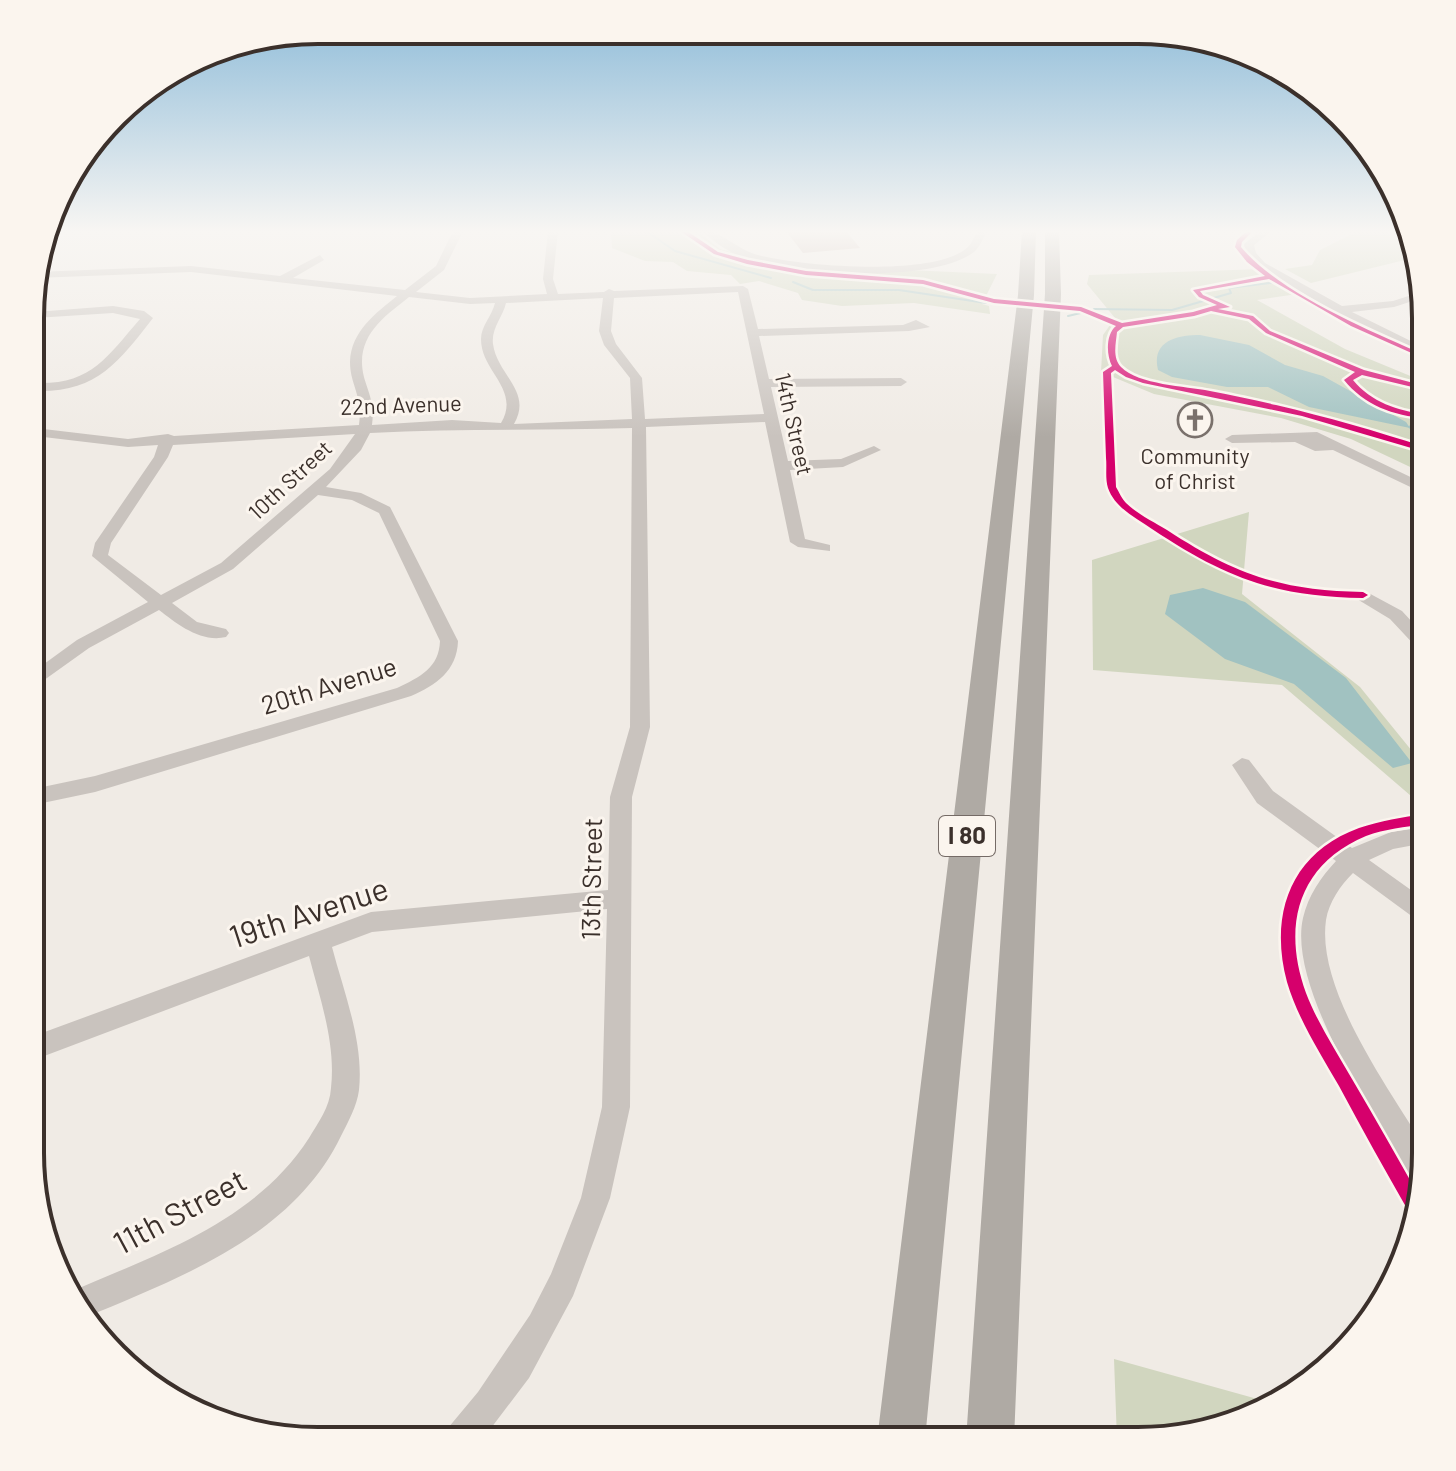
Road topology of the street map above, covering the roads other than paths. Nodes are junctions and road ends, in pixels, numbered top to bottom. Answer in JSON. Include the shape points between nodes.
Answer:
{"nodes":[{"id":1,"x":399,"y":300,"type":"edge"},
{"id":2,"x":483,"y":300,"type":"edge"},
{"id":3,"x":515,"y":300,"type":"edge"},
{"id":4,"x":608,"y":300,"type":"edge"},
{"id":5,"x":745,"y":300,"type":"edge"},
{"id":6,"x":1025,"y":300,"type":"edge"},
{"id":7,"x":1052,"y":300,"type":"edge"},
{"id":8,"x":1322,"y":300,"type":"edge"},
{"id":9,"x":1407,"y":300,"type":"edge"},
{"id":10,"x":501,"y":301,"type":"junction"},
{"id":11,"x":1340,"y":310,"type":"junction"},
{"id":12,"x":44,"y":314,"type":"edge"},
{"id":13,"x":909,"y":328,"type":"dead end"},
{"id":14,"x":752,"y":333,"type":"junction"},
{"id":15,"x":1411,"y":345,"type":"edge"},
{"id":16,"x":901,"y":382,"type":"dead end"},
{"id":17,"x":763,"y":383,"type":"junction"},
{"id":18,"x":44,"y":388,"type":"edge"},
{"id":19,"x":770,"y":418,"type":"junction"},
{"id":20,"x":639,"y":423,"type":"junction"},
{"id":21,"x":505,"y":427,"type":"junction"},
{"id":22,"x":365,"y":428,"type":"junction"},
{"id":23,"x":44,"y":433,"type":"edge"},
{"id":24,"x":168,"y":438,"type":"junction"},
{"id":25,"x":1232,"y":439,"type":"dead end"},
{"id":26,"x":874,"y":450,"type":"dead end"},
{"id":27,"x":781,"y":466,"type":"junction"},
{"id":28,"x":1411,"y":483,"type":"edge"},
{"id":29,"x":315,"y":490,"type":"junction"},
{"id":30,"x":824,"y":548,"type":"dead end"},
{"id":31,"x":1363,"y":595,"type":"dead end"},
{"id":32,"x":159,"y":603,"type":"junction"},
{"id":33,"x":1411,"y":631,"type":"edge"},
{"id":34,"x":220,"y":633,"type":"dead end"},
{"id":35,"x":44,"y":673,"type":"edge"},
{"id":36,"x":1242,"y":765,"type":"dead end"},
{"id":37,"x":45,"y":795,"type":"edge"},
{"id":38,"x":1411,"y":837,"type":"edge"},
{"id":39,"x":1352,"y":859,"type":"junction"},
{"id":40,"x":620,"y":898,"type":"junction"},
{"id":41,"x":1411,"y":903,"type":"edge"},
{"id":42,"x":318,"y":941,"type":"junction"},
{"id":43,"x":45,"y":1044,"type":"edge"},
{"id":44,"x":1411,"y":1151,"type":"edge"},
{"id":45,"x":88,"y":1300,"type":"edge"},
{"id":46,"x":471,"y":1426,"type":"edge"},
{"id":47,"x":903,"y":1426,"type":"edge"},
{"id":48,"x":991,"y":1426,"type":"edge"}],
"edges":[{"from":1,"to":22,"type":"street","name":"10th Street","via":[[376,318],[359,345],[356,363],[368,405]]},
{"from":2,"to":10,"type":"street"},
{"from":3,"to":10,"type":"street"},
{"from":4,"to":20,"type":"street","name":"13th Street","via":[[605,331],[636,378]]},
{"from":5,"to":14,"type":"street","name":"14th Street"},
{"from":6,"to":47,"type":"highway","number":"I 80"},
{"from":7,"to":48,"type":"highway","number":"I 80"},
{"from":8,"to":11,"type":"street"},
{"from":9,"to":11,"type":"street"},
{"from":10,"to":21,"type":"street","via":[[487,339],[490,355],[515,399]]},
{"from":11,"to":15,"type":"street"},
{"from":12,"to":18,"type":"street","via":[[107,310],[140,312],[147,318],[91,380],[63,389]]},
{"from":13,"to":14,"type":"street"},
{"from":14,"to":17,"type":"street","name":"14th Street"},
{"from":16,"to":17,"type":"street"},
{"from":17,"to":19,"type":"street","name":"14th Street"},
{"from":19,"to":20,"type":"street","name":"22nd Avenue"},
{"from":19,"to":27,"type":"street","name":"14th Street"},
{"from":20,"to":21,"type":"street","name":"22nd Avenue"},
{"from":20,"to":40,"type":"street","name":"13th Street","via":[[640,727],[621,797]]},
{"from":21,"to":22,"type":"street","name":"22nd Avenue"},
{"from":22,"to":24,"type":"street","name":"22nd Avenue"},
{"from":22,"to":29,"type":"street","name":"10th Street","via":[[347,459]]},
{"from":23,"to":24,"type":"street","name":"22nd Avenue","via":[[114,442]]},
{"from":24,"to":32,"type":"street","via":[[100,549],[103,562]]},
{"from":25,"to":28,"type":"street","via":[[1298,438],[1315,447],[1335,446]]},
{"from":26,"to":27,"type":"street","via":[[843,463]]},
{"from":27,"to":30,"type":"street","name":"14th Street","via":[[798,542]]},
{"from":29,"to":32,"type":"street","name":"10th Street","via":[[227,566]]},
{"from":29,"to":37,"type":"street","name":"20th Avenue","via":[[368,500],[385,510],[449,641],[450,654],[442,669],[404,692]]},
{"from":31,"to":33,"type":"street"},
{"from":32,"to":34,"type":"street","via":[[191,626]]},
{"from":32,"to":35,"type":"street","name":"10th Street","via":[[83,644]]},
{"from":36,"to":39,"type":"street","via":[[1265,797]]},
{"from":38,"to":39,"type":"street"},
{"from":39,"to":41,"type":"street"},
{"from":39,"to":44,"type":"street","via":[[1322,895],[1315,915],[1315,963],[1335,1020]]},
{"from":40,"to":42,"type":"street","name":"19th Avenue","via":[[401,917]]},
{"from":40,"to":46,"type":"street","name":"13th Street","via":[[616,1107],[594,1209],[545,1320]]},
{"from":42,"to":43,"type":"street","name":"19th Avenue"},
{"from":42,"to":45,"type":"street","name":"11th Street","via":[[342,1038],[345,1092],[323,1143],[299,1179],[265,1211],[230,1234]]}]}
